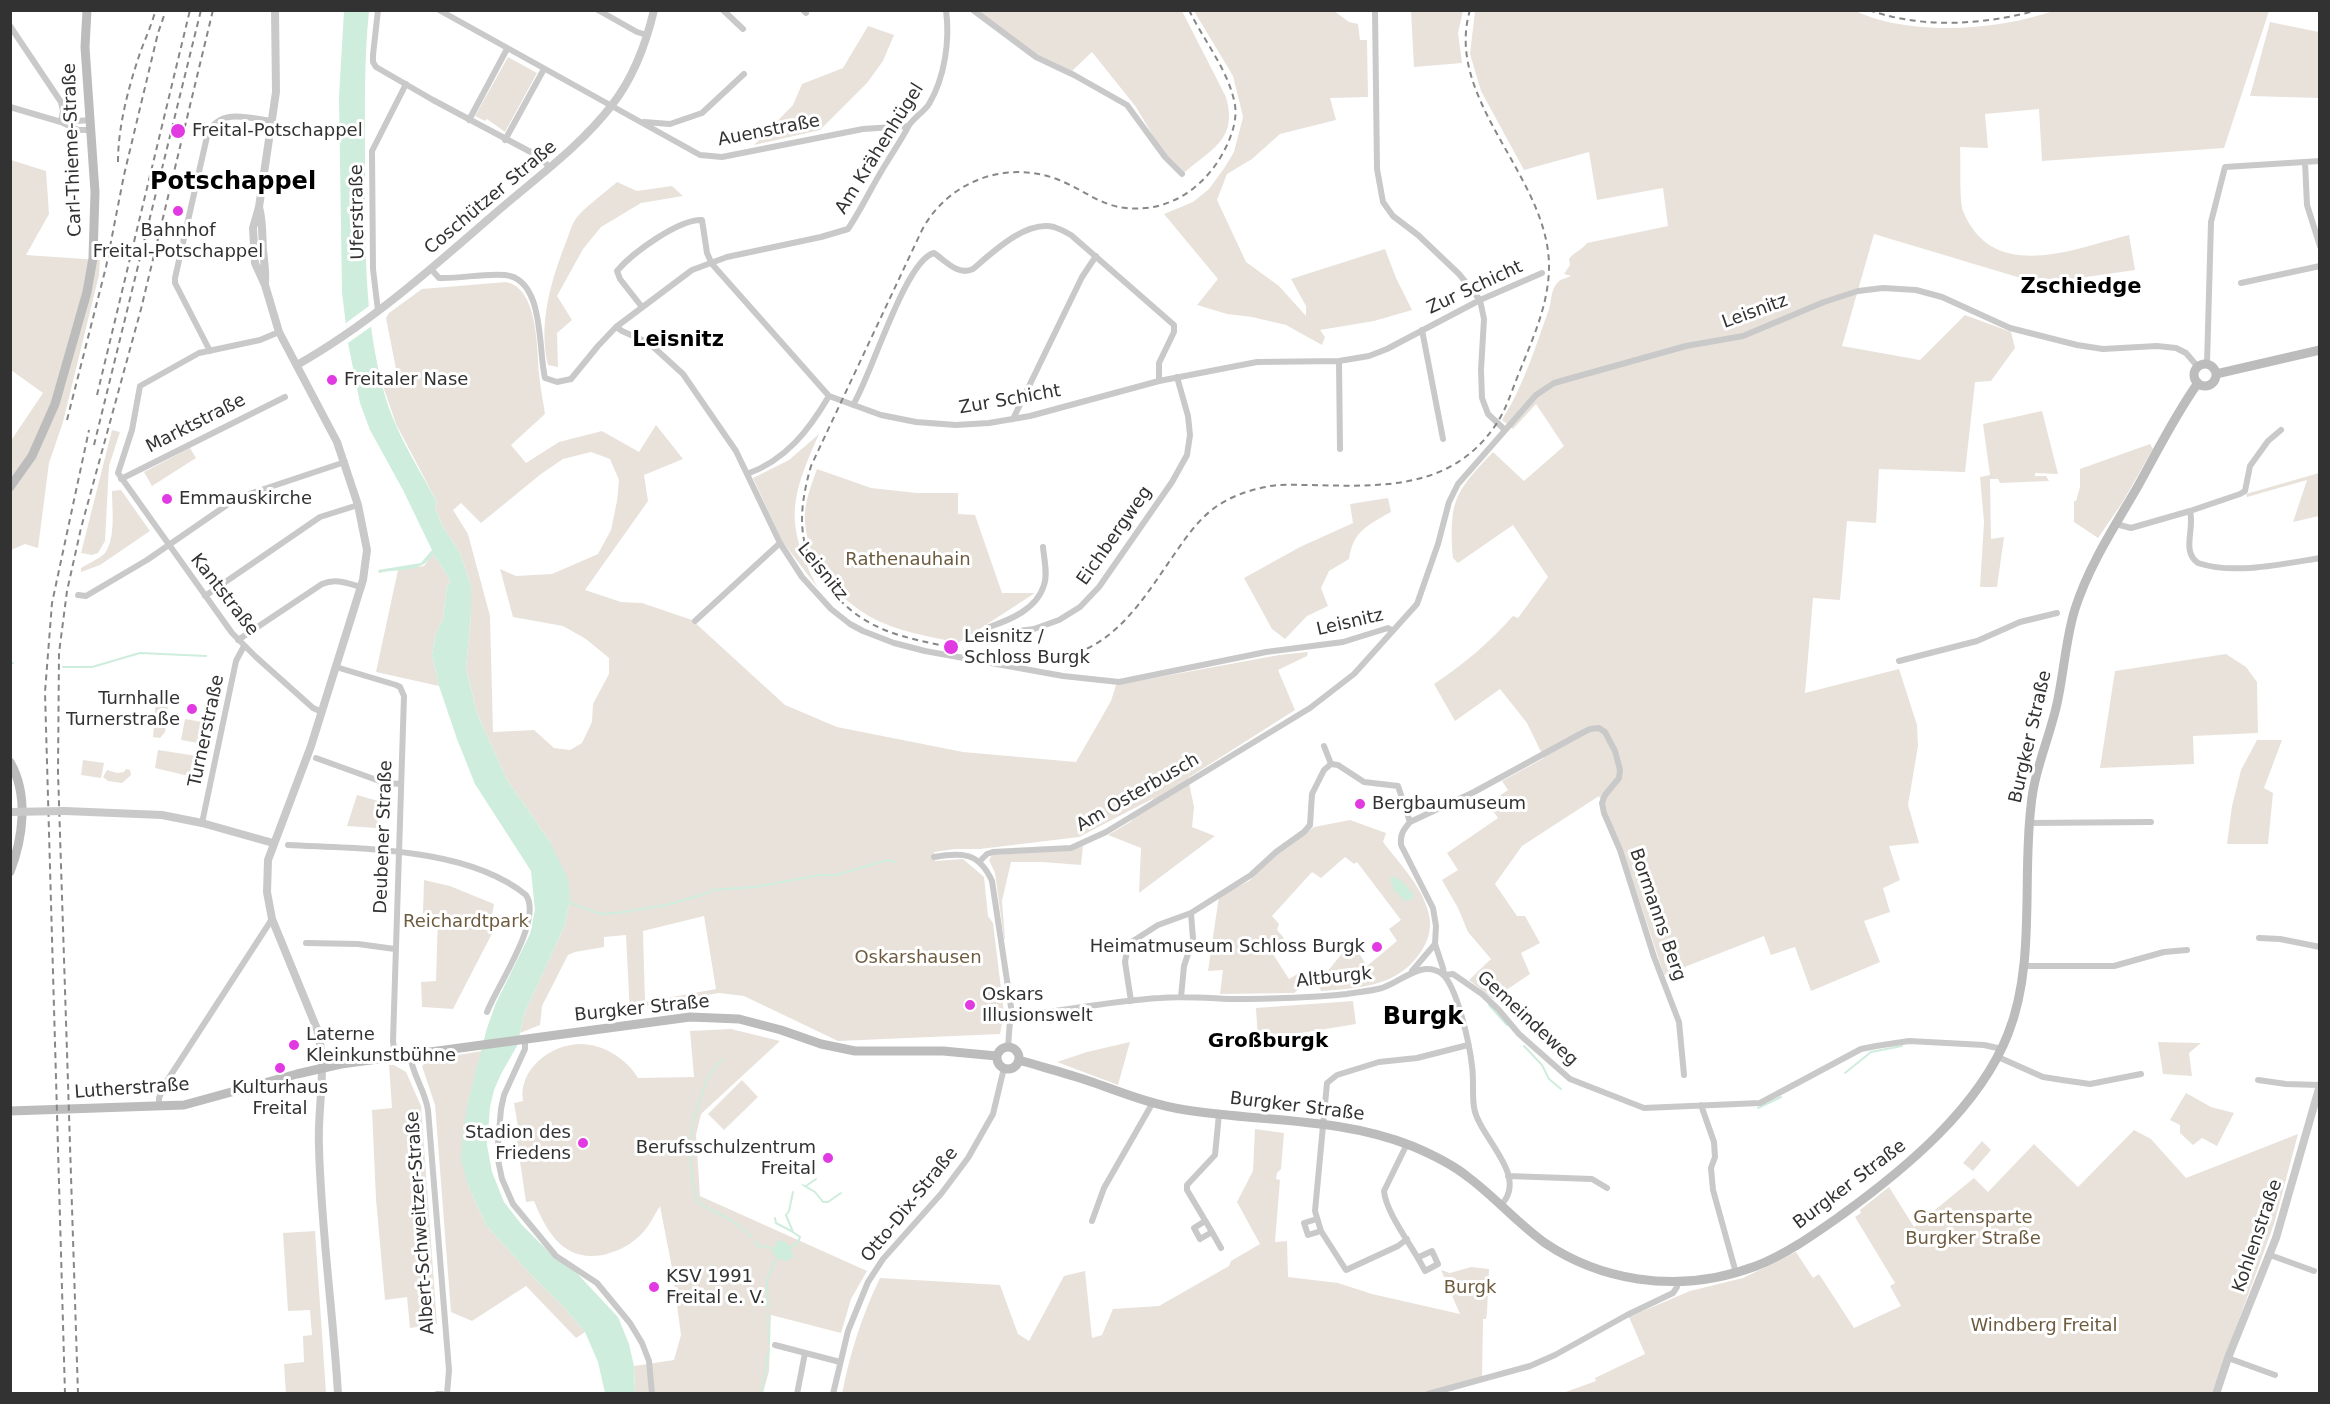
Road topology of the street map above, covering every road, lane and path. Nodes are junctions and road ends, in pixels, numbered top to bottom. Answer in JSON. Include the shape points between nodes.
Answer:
{"nodes":[{"id":1,"x":87,"y":10,"type":"edge"},
{"id":2,"x":275,"y":10,"type":"edge"},
{"id":3,"x":378,"y":10,"type":"edge"},
{"id":4,"x":439,"y":10,"type":"edge"},
{"id":5,"x":598,"y":10,"type":"edge"},
{"id":6,"x":654,"y":10,"type":"edge"},
{"id":7,"x":723,"y":10,"type":"edge"},
{"id":8,"x":946,"y":10,"type":"edge"},
{"id":9,"x":973,"y":10,"type":"edge"},
{"id":10,"x":1375,"y":10,"type":"edge"},
{"id":11,"x":10,"y":26,"type":"edge"},
{"id":12,"x":743,"y":29,"type":"dead end"},
{"id":13,"x":647,"y":35,"type":"junction"},
{"id":14,"x":507,"y":49,"type":"junction"},
{"id":15,"x":544,"y":69,"type":"junction"},
{"id":16,"x":744,"y":74,"type":"dead end"},
{"id":17,"x":406,"y":84,"type":"junction"},
{"id":18,"x":612,"y":105,"type":"junction"},
{"id":19,"x":10,"y":106,"type":"edge"},
{"id":20,"x":469,"y":120,"type":"junction"},
{"id":21,"x":268,"y":121,"type":"junction"},
{"id":22,"x":640,"y":121,"type":"junction"},
{"id":23,"x":61,"y":122,"type":"junction"},
{"id":24,"x":91,"y":125,"type":"junction"},
{"id":25,"x":908,"y":126,"type":"junction"},
{"id":26,"x":505,"y":140,"type":"junction"},
{"id":27,"x":2319,"y":161,"type":"edge"},
{"id":28,"x":2305,"y":162,"type":"junction"},
{"id":29,"x":550,"y":168,"type":"junction"},
{"id":30,"x":1182,"y":174,"type":"dead end"},
{"id":31,"x":2319,"y":246,"type":"edge"},
{"id":32,"x":1096,"y":256,"type":"junction"},
{"id":33,"x":711,"y":262,"type":"junction"},
{"id":34,"x":2319,"y":266,"type":"edge"},
{"id":35,"x":431,"y":269,"type":"junction"},
{"id":36,"x":1542,"y":273,"type":"dead end"},
{"id":37,"x":2241,"y":283,"type":"dead end"},
{"id":38,"x":1480,"y":300,"type":"junction"},
{"id":39,"x":642,"y":307,"type":"junction"},
{"id":40,"x":378,"y":310,"type":"junction"},
{"id":41,"x":616,"y":327,"type":"junction"},
{"id":42,"x":1422,"y":330,"type":"junction"},
{"id":43,"x":279,"y":332,"type":"junction"},
{"id":44,"x":2319,"y":350,"type":"edge"},
{"id":45,"x":210,"y":351,"type":"junction"},
{"id":46,"x":1339,"y":361,"type":"junction"},
{"id":47,"x":297,"y":365,"type":"junction"},
{"id":48,"x":2202,"y":365,"type":"junction"},
{"id":49,"x":2216,"y":374,"type":"junction"},
{"id":50,"x":1177,"y":377,"type":"junction"},
{"id":51,"x":1159,"y":381,"type":"junction"},
{"id":52,"x":2198,"y":383,"type":"junction"},
{"id":53,"x":829,"y":396,"type":"junction"},
{"id":54,"x":285,"y":397,"type":"dead end"},
{"id":55,"x":853,"y":405,"type":"junction"},
{"id":56,"x":1013,"y":419,"type":"junction"},
{"id":57,"x":1504,"y":429,"type":"junction"},
{"id":58,"x":2281,"y":430,"type":"dead end"},
{"id":59,"x":1443,"y":440,"type":"dead end"},
{"id":60,"x":1340,"y":449,"type":"dead end"},
{"id":61,"x":345,"y":462,"type":"junction"},
{"id":62,"x":747,"y":474,"type":"junction"},
{"id":63,"x":121,"y":479,"type":"junction"},
{"id":64,"x":10,"y":487,"type":"edge"},
{"id":65,"x":358,"y":505,"type":"junction"},
{"id":66,"x":2190,"y":512,"type":"junction"},
{"id":67,"x":2116,"y":524,"type":"junction"},
{"id":68,"x":780,"y":543,"type":"junction"},
{"id":69,"x":168,"y":545,"type":"junction"},
{"id":70,"x":1043,"y":547,"type":"dead end"},
{"id":71,"x":2319,"y":558,"type":"edge"},
{"id":72,"x":357,"y":586,"type":"junction"},
{"id":73,"x":78,"y":595,"type":"dead end"},
{"id":74,"x":205,"y":596,"type":"junction"},
{"id":75,"x":2057,"y":613,"type":"dead end"},
{"id":76,"x":695,"y":621,"type":"dead end"},
{"id":77,"x":1392,"y":631,"type":"junction"},
{"id":78,"x":238,"y":640,"type":"junction"},
{"id":79,"x":244,"y":646,"type":"junction"},
{"id":80,"x":1899,"y":661,"type":"dead end"},
{"id":81,"x":336,"y":667,"type":"junction"},
{"id":82,"x":322,"y":712,"type":"junction"},
{"id":83,"x":1324,"y":746,"type":"dead end"},
{"id":84,"x":316,"y":758,"type":"dead end"},
{"id":85,"x":10,"y":762,"type":"edge"},
{"id":86,"x":1331,"y":764,"type":"junction"},
{"id":87,"x":401,"y":784,"type":"junction"},
{"id":88,"x":10,"y":812,"type":"edge"},
{"id":89,"x":1410,"y":822,"type":"junction"},
{"id":90,"x":2151,"y":822,"type":"dead end"},
{"id":91,"x":202,"y":823,"type":"junction"},
{"id":92,"x":2029,"y":824,"type":"junction"},
{"id":93,"x":273,"y":843,"type":"junction"},
{"id":94,"x":288,"y":845,"type":"dead end"},
{"id":95,"x":398,"y":852,"type":"junction"},
{"id":96,"x":934,"y":857,"type":"dead end"},
{"id":97,"x":980,"y":861,"type":"junction"},
{"id":98,"x":10,"y":872,"type":"edge"},
{"id":99,"x":1191,"y":912,"type":"junction"},
{"id":100,"x":272,"y":919,"type":"junction"},
{"id":101,"x":2259,"y":938,"type":"dead end"},
{"id":102,"x":306,"y":943,"type":"dead end"},
{"id":103,"x":1435,"y":944,"type":"junction"},
{"id":104,"x":2319,"y":947,"type":"edge"},
{"id":105,"x":395,"y":949,"type":"junction"},
{"id":106,"x":2187,"y":950,"type":"dead end"},
{"id":107,"x":2023,"y":966,"type":"junction"},
{"id":108,"x":1410,"y":973,"type":"junction"},
{"id":109,"x":1444,"y":975,"type":"junction"},
{"id":110,"x":1181,"y":997,"type":"junction"},
{"id":111,"x":1131,"y":1001,"type":"junction"},
{"id":112,"x":487,"y":1012,"type":"dead end"},
{"id":113,"x":1012,"y":1017,"type":"junction"},
{"id":114,"x":523,"y":1039,"type":"junction"},
{"id":115,"x":1468,"y":1045,"type":"junction"},
{"id":116,"x":1008,"y":1047,"type":"junction"},
{"id":117,"x":2000,"y":1053,"type":"junction"},
{"id":118,"x":410,"y":1054,"type":"junction"},
{"id":119,"x":395,"y":1056,"type":"junction"},
{"id":120,"x":997,"y":1056,"type":"junction"},
{"id":121,"x":1018,"y":1060,"type":"junction"},
{"id":122,"x":323,"y":1068,"type":"junction"},
{"id":123,"x":1004,"y":1068,"type":"junction"},
{"id":124,"x":1684,"y":1074,"type":"dead end"},
{"id":125,"x":2141,"y":1074,"type":"dead end"},
{"id":126,"x":2258,"y":1080,"type":"dead end"},
{"id":127,"x":2319,"y":1085,"type":"edge"},
{"id":128,"x":1152,"y":1104,"type":"junction"},
{"id":129,"x":1701,"y":1105,"type":"junction"},
{"id":130,"x":159,"y":1107,"type":"junction"},
{"id":131,"x":10,"y":1111,"type":"edge"},
{"id":132,"x":1219,"y":1114,"type":"junction"},
{"id":133,"x":1323,"y":1124,"type":"junction"},
{"id":134,"x":1407,"y":1144,"type":"junction"},
{"id":135,"x":1508,"y":1176,"type":"junction"},
{"id":136,"x":1607,"y":1188,"type":"dead end"},
{"id":137,"x":1501,"y":1204,"type":"junction"},
{"id":138,"x":1317,"y":1218,"type":"junction"},
{"id":139,"x":1092,"y":1221,"type":"dead end"},
{"id":140,"x":1205,"y":1221,"type":"junction"},
{"id":141,"x":1321,"y":1231,"type":"junction"},
{"id":142,"x":1212,"y":1232,"type":"junction"},
{"id":143,"x":1407,"y":1239,"type":"junction"},
{"id":144,"x":1221,"y":1248,"type":"dead end"},
{"id":145,"x":2270,"y":1255,"type":"junction"},
{"id":146,"x":1419,"y":1257,"type":"dead end"},
{"id":147,"x":2314,"y":1271,"type":"dead end"},
{"id":148,"x":1736,"y":1273,"type":"junction"},
{"id":149,"x":1677,"y":1281,"type":"junction"},
{"id":150,"x":775,"y":1345,"type":"dead end"},
{"id":151,"x":805,"y":1353,"type":"junction"},
{"id":152,"x":2228,"y":1358,"type":"junction"},
{"id":153,"x":840,"y":1362,"type":"junction"},
{"id":154,"x":2275,"y":1375,"type":"dead end"},
{"id":155,"x":338,"y":1394,"type":"edge"},
{"id":156,"x":447,"y":1394,"type":"edge"},
{"id":157,"x":652,"y":1394,"type":"edge"},
{"id":158,"x":797,"y":1394,"type":"edge"},
{"id":159,"x":833,"y":1394,"type":"edge"},
{"id":160,"x":1428,"y":1394,"type":"edge"},
{"id":161,"x":2216,"y":1394,"type":"edge"}],
"edges":[{"from":1,"to":24,"type":"main road","name":"Carl-Thieme-Straße","via":[[85,47]]},
{"from":2,"to":21,"type":"street","via":[[278,75]]},
{"from":3,"to":17,"type":"street","via":[[372,62]]},
{"from":4,"to":14,"type":"street","name":"Auenstraße"},
{"from":5,"to":13,"type":"street"},
{"from":6,"to":13,"type":"street","name":"Coschützer Straße"},
{"from":7,"to":12,"type":"street"},
{"from":8,"to":25,"type":"street","name":"Am Krähenhügel","via":[[946,45],[940,78],[927,107]]},
{"from":9,"to":30,"type":"street","via":[[1036,57],[1127,105]]},
{"from":10,"to":38,"type":"street","via":[[1377,169],[1383,202],[1393,216],[1459,274]]},
{"from":11,"to":23,"type":"street","via":[[61,102]]},
{"from":13,"to":18,"type":"street","name":"Coschützer Straße","via":[[639,58]]},
{"from":14,"to":15,"type":"street","name":"Auenstraße"},
{"from":14,"to":20,"type":"street"},
{"from":15,"to":18,"type":"street","name":"Auenstraße"},
{"from":15,"to":26,"type":"street"},
{"from":16,"to":22,"type":"street","via":[[702,113],[670,124]]},
{"from":17,"to":20,"type":"street"},
{"from":17,"to":40,"type":"street","name":"Uferstraße","via":[[372,151]]},
{"from":18,"to":22,"type":"street","name":"Auenstraße"},
{"from":18,"to":29,"type":"street","name":"Coschützer Straße"},
{"from":19,"to":23,"type":"street"},
{"from":20,"to":26,"type":"street"},
{"from":21,"to":43,"type":"street","via":[[254,253]]},
{"from":21,"to":45,"type":"street","via":[[226,116],[208,132],[175,278]]},
{"from":22,"to":25,"type":"street","name":"Auenstraße","via":[[684,148],[708,157],[863,129]]},
{"from":23,"to":24,"type":"street","via":[[78,130]]},
{"from":24,"to":64,"type":"main road","name":"Carl-Thieme-Straße","via":[[93,258],[87,292],[55,404],[32,456]]},
{"from":25,"to":33,"type":"street","name":"Am Krähenhügel","via":[[848,229]]},
{"from":26,"to":29,"type":"street","via":[[541,158]]},
{"from":27,"to":28,"type":"street"},
{"from":28,"to":31,"type":"street","via":[[2307,205]]},
{"from":28,"to":48,"type":"street","via":[[2225,167],[2211,222]]},
{"from":29,"to":35,"type":"street","name":"Coschützer Straße"},
{"from":32,"to":51,"type":"street","via":[[1174,325],[1159,363]]},
{"from":32,"to":55,"type":"street","via":[[1071,235],[1053,227],[1013,237],[966,272],[934,253],[928,254],[910,278]]},
{"from":32,"to":56,"type":"street"},
{"from":33,"to":39,"type":"street","name":"Am Krähenhügel","via":[[682,275]]},
{"from":33,"to":39,"type":"street","via":[[702,220],[660,237],[617,271]]},
{"from":33,"to":53,"type":"street","name":"Zur Schicht"},
{"from":34,"to":37,"type":"street"},
{"from":35,"to":40,"type":"street","name":"Coschützer Straße"},
{"from":35,"to":41,"type":"street","via":[[439,278],[503,275],[518,279],[534,303],[545,378],[550,381],[571,379]]},
{"from":36,"to":38,"type":"street","name":"Zur Schicht"},
{"from":38,"to":42,"type":"street","name":"Zur Schicht"},
{"from":38,"to":57,"type":"street","via":[[1484,319],[1482,398],[1488,414]]},
{"from":39,"to":41,"type":"street","name":"Am Krähenhügel"},
{"from":40,"to":47,"type":"street","name":"Coschützer Straße"},
{"from":41,"to":62,"type":"street","name":"Leisnitz","via":[[650,343],[683,374],[736,451]]},
{"from":42,"to":46,"type":"street","name":"Zur Schicht","via":[[1369,356]]},
{"from":42,"to":59,"type":"street","name":"Zur Schicht"},
{"from":43,"to":45,"type":"street"},
{"from":43,"to":47,"type":"street"},
{"from":44,"to":49,"type":"main road"},
{"from":45,"to":63,"type":"street","via":[[199,353],[140,386],[119,470]]},
{"from":46,"to":50,"type":"street","name":"Zur Schicht","via":[[1257,363]]},
{"from":46,"to":60,"type":"street"},
{"from":47,"to":61,"type":"street"},
{"from":48,"to":49,"type":"main road","via":[[2213,368]]},
{"from":48,"to":52,"type":"main road","via":[[2194,375]]},
{"from":48,"to":57,"type":"street","name":"Leisnitz","via":[[2176,348],[2103,349],[2032,335],[1947,299],[1916,290],[1883,288],[1858,291],[1820,304],[1743,336],[1686,346],[1554,383],[1536,395]]},
{"from":49,"to":52,"type":"main road","via":[[2208,385]]},
{"from":50,"to":51,"type":"street","name":"Zur Schicht"},
{"from":50,"to":70,"type":"street","name":"Eichbergweg","via":[[1188,416],[1187,455],[1099,587],[1059,621],[1034,629],[988,635],[989,627],[1020,614],[1040,594],[1046,577]]},
{"from":51,"to":56,"type":"street","name":"Zur Schicht"},
{"from":52,"to":67,"type":"main road","name":"Burgker Straße"},
{"from":53,"to":55,"type":"street","name":"Zur Schicht"},
{"from":53,"to":62,"type":"street","via":[[797,442],[770,465]]},
{"from":54,"to":63,"type":"street","name":"Marktstraße"},
{"from":55,"to":56,"type":"street","name":"Zur Schicht","via":[[881,416],[935,424]]},
{"from":57,"to":77,"type":"street","name":"Leisnitz","via":[[1455,490],[1420,599]]},
{"from":58,"to":66,"type":"street","via":[[2250,466],[2245,491]]},
{"from":61,"to":65,"type":"street"},
{"from":61,"to":69,"type":"street","via":[[237,498]]},
{"from":62,"to":68,"type":"street","name":"Leisnitz"},
{"from":63,"to":69,"type":"street","name":"Kantstraße"},
{"from":65,"to":72,"type":"street","via":[[367,550]]},
{"from":65,"to":74,"type":"street","via":[[320,517]]},
{"from":66,"to":67,"type":"street","via":[[2131,528]]},
{"from":66,"to":71,"type":"street","via":[[2191,555],[2204,565],[2263,567]]},
{"from":67,"to":92,"type":"main road","name":"Burgker Straße","via":[[2075,611],[2057,704],[2035,778]]},
{"from":68,"to":76,"type":"street","name":"Leisnitz"},
{"from":68,"to":77,"type":"street","name":"Leisnitz","via":[[825,603],[863,631],[925,651],[1095,681],[1119,682],[1266,652],[1343,642],[1388,628]]},
{"from":69,"to":73,"type":"street","via":[[86,596]]},
{"from":69,"to":74,"type":"street","name":"Kantstraße"},
{"from":72,"to":78,"type":"street","via":[[330,580]]},
{"from":72,"to":81,"type":"street"},
{"from":74,"to":78,"type":"street","name":"Kantstraße"},
{"from":75,"to":80,"type":"street"},
{"from":77,"to":97,"type":"street","name":"Am Osterbusch","via":[[1354,674],[1310,708],[1106,832],[1071,848],[993,852]]},
{"from":78,"to":79,"type":"street","name":"Kantstraße"},
{"from":79,"to":82,"type":"street","name":"Kantstraße"},
{"from":79,"to":91,"type":"street","name":"Turnerstraße","via":[[236,660]]},
{"from":81,"to":82,"type":"street"},
{"from":81,"to":87,"type":"street","name":"Deubener Straße","via":[[400,687],[404,703]]},
{"from":82,"to":93,"type":"street"},
{"from":83,"to":86,"type":"street"},
{"from":84,"to":87,"type":"street","via":[[385,783]]},
{"from":85,"to":98,"type":"main road","via":[[21,802],[20,840]]},
{"from":86,"to":89,"type":"street","via":[[1364,782],[1398,786]]},
{"from":86,"to":99,"type":"street","via":[[1312,794],[1310,825],[1304,832],[1251,875]]},
{"from":87,"to":95,"type":"street","name":"Deubener Straße"},
{"from":88,"to":91,"type":"street","bridge":true,"via":[[148,814]]},
{"from":89,"to":103,"type":"street","via":[[1400,836],[1401,845],[1433,908]]},
{"from":89,"to":124,"type":"street","name":"Bormanns Berg","via":[[1590,729],[1605,732],[1620,771],[1605,795],[1604,813],[1679,1022]]},
{"from":90,"to":92,"type":"street"},
{"from":91,"to":93,"type":"street"},
{"from":92,"to":107,"type":"main road","name":"Burgker Straße"},
{"from":93,"to":100,"type":"street","via":[[266,883]]},
{"from":94,"to":95,"type":"street"},
{"from":95,"to":105,"type":"street","name":"Deubener Straße"},
{"from":95,"to":112,"type":"street","via":[[472,867],[522,891],[529,899],[526,933]]},
{"from":96,"to":97,"type":"street","via":[[955,853]]},
{"from":97,"to":113,"type":"street","via":[[992,881]]},
{"from":99,"to":110,"type":"street","via":[[1192,939],[1182,975]]},
{"from":99,"to":111,"type":"street","via":[[1133,941],[1125,962]]},
{"from":100,"to":122,"type":"street","via":[[316,1028]]},
{"from":100,"to":130,"type":"street","via":[[165,1084]]},
{"from":101,"to":104,"type":"street"},
{"from":102,"to":105,"type":"street"},
{"from":103,"to":108,"type":"street"},
{"from":103,"to":109,"type":"street"},
{"from":105,"to":119,"type":"street","name":"Deubener Straße"},
{"from":106,"to":107,"type":"street","via":[[2114,966]]},
{"from":107,"to":117,"type":"main road","name":"Burgker Straße","via":[[2017,1006]]},
{"from":108,"to":109,"type":"street","name":"Altburgk","via":[[1424,969]]},
{"from":108,"to":110,"type":"street","name":"Altburgk","via":[[1384,987],[1335,995]]},
{"from":109,"to":115,"type":"street"},
{"from":109,"to":129,"type":"street","name":"Gemeindeweg","via":[[1453,974],[1482,994],[1549,1063],[1577,1083],[1644,1108]]},
{"from":110,"to":111,"type":"street","name":"Altburgk"},
{"from":111,"to":113,"type":"street","name":"Altburgk"},
{"from":113,"to":116,"type":"street"},
{"from":114,"to":118,"type":"main road","name":"Burgker Straße"},
{"from":114,"to":120,"type":"main road","name":"Burgker Straße","via":[[711,1017],[757,1022],[855,1051],[943,1051]]},
{"from":114,"to":157,"type":"street","via":[[525,1049],[501,1108],[497,1155],[502,1179],[513,1204],[556,1256],[597,1283],[630,1323],[649,1361]]},
{"from":115,"to":133,"type":"street","via":[[1417,1058],[1385,1060],[1330,1078]]},
{"from":115,"to":135,"type":"street","via":[[1474,1111]]},
{"from":116,"to":120,"type":"main road","via":[[999,1050]]},
{"from":116,"to":121,"type":"main road","via":[[1017,1052]]},
{"from":117,"to":125,"type":"street","name":"Gemeindeweg","via":[[2026,1070],[2054,1080],[2090,1084]]},
{"from":117,"to":129,"type":"street","name":"Gemeindeweg","via":[[1984,1045],[1909,1041],[1876,1046],[1861,1049],[1760,1103]]},
{"from":117,"to":148,"type":"main road","name":"Burgker Straße","via":[[1972,1095],[1912,1161],[1802,1241],[1772,1259]]},
{"from":118,"to":119,"type":"main road","name":"Burgker Straße"},
{"from":118,"to":156,"type":"street","name":"Albert-Schweitzer-Straße","via":[[428,1110],[449,1370]]},
{"from":119,"to":122,"type":"main road","name":"Lutherstraße"},
{"from":120,"to":123,"type":"main road","via":[[998,1064]]},
{"from":121,"to":123,"type":"main road","via":[[1015,1066]]},
{"from":121,"to":128,"type":"main road","name":"Burgker Straße"},
{"from":122,"to":130,"type":"main road","name":"Lutherstraße","via":[[184,1105]]},
{"from":122,"to":155,"type":"street","via":[[319,1151]]},
{"from":123,"to":153,"type":"street","name":"Otto-Dix-Straße","via":[[993,1114],[972,1152],[868,1282]]},
{"from":126,"to":127,"type":"street"},
{"from":127,"to":145,"type":"street","name":"Kohlenstraße"},
{"from":128,"to":132,"type":"main road","name":"Burgker Straße"},
{"from":128,"to":139,"type":"street","via":[[1104,1188]]},
{"from":129,"to":148,"type":"street","via":[[1714,1143],[1712,1183]]},
{"from":130,"to":131,"type":"main road","name":"Lutherstraße"},
{"from":132,"to":133,"type":"main road","name":"Burgker Straße"},
{"from":132,"to":140,"type":"street","via":[[1215,1155],[1187,1185]]},
{"from":133,"to":134,"type":"main road","name":"Burgker Straße","via":[[1358,1129]]},
{"from":133,"to":138,"type":"street","via":[[1314,1204]]},
{"from":134,"to":137,"type":"main road","name":"Burgker Straße","via":[[1466,1175]]},
{"from":134,"to":143,"type":"street","via":[[1384,1192]]},
{"from":135,"to":136,"type":"street","via":[[1592,1179]]},
{"from":135,"to":137,"type":"street","via":[[1508,1196]]},
{"from":137,"to":149,"type":"main road","name":"Burgker Straße","via":[[1545,1243],[1589,1266],[1635,1278]]},
{"from":138,"to":141,"type":"street"},
{"from":138,"to":141,"type":"street","via":[[1304,1223],[1308,1235]]},
{"from":140,"to":142,"type":"street"},
{"from":140,"to":142,"type":"street","via":[[1194,1228],[1200,1239]]},
{"from":141,"to":143,"type":"street","via":[[1346,1270]]},
{"from":142,"to":144,"type":"street"},
{"from":143,"to":146,"type":"street"},
{"from":145,"to":147,"type":"street"},
{"from":145,"to":152,"type":"street","name":"Kohlenstraße"},
{"from":148,"to":149,"type":"main road","name":"Burgker Straße"},
{"from":149,"to":160,"type":"street","via":[[1673,1293],[1554,1356]]},
{"from":150,"to":151,"type":"street"},
{"from":151,"to":153,"type":"street"},
{"from":151,"to":158,"type":"street"},
{"from":152,"to":154,"type":"street"},
{"from":152,"to":161,"type":"street","name":"Kohlenstraße"},
{"from":153,"to":159,"type":"street","name":"Otto-Dix-Straße"}]}
